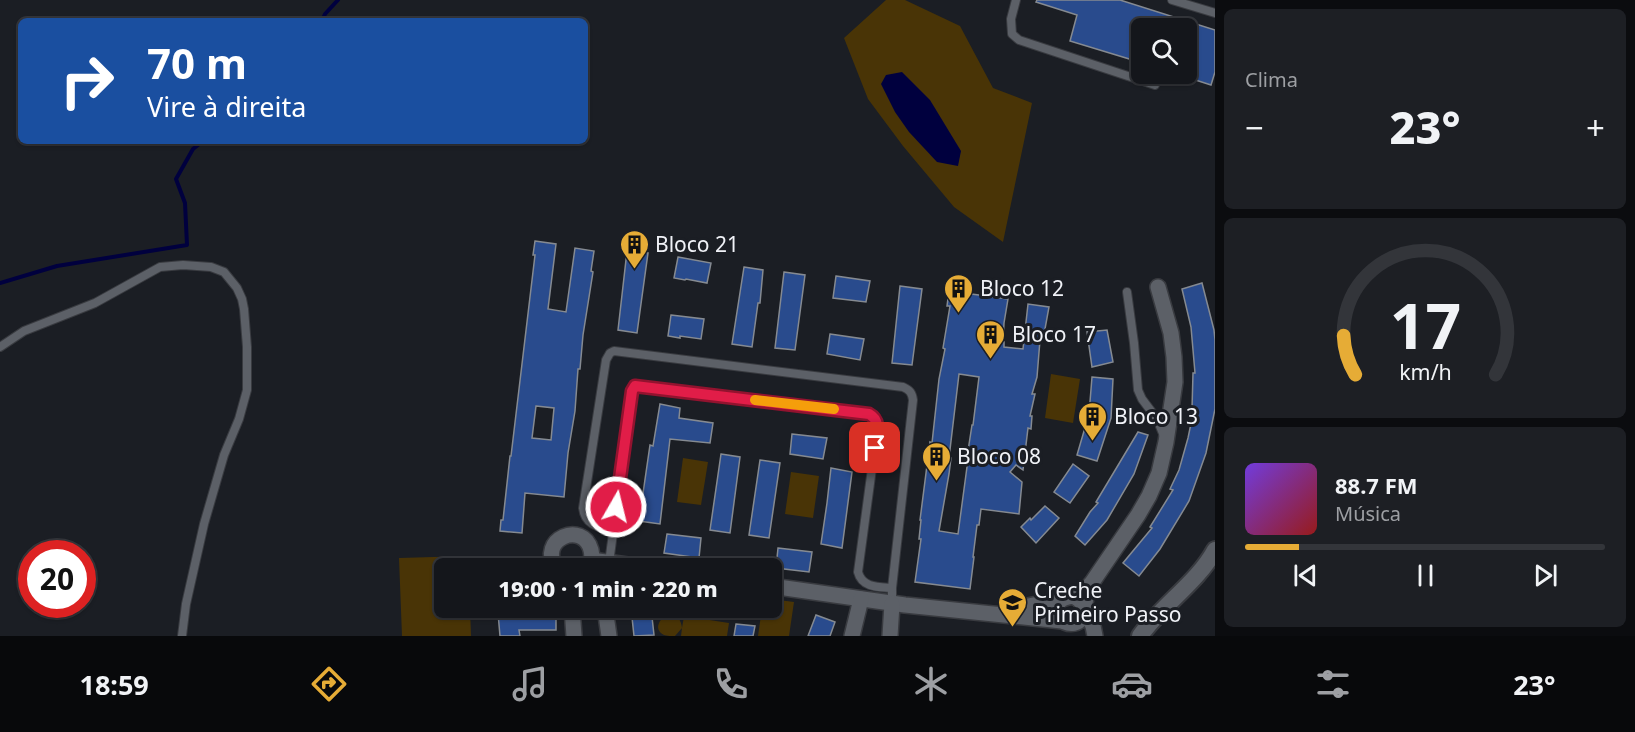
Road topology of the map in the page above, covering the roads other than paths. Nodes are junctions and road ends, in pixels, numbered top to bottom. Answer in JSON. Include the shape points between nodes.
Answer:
{"nodes":[{"id":1,"x":1016,"y":0,"type":"edge"},
{"id":2,"x":1172,"y":0,"type":"edge"},
{"id":3,"x":1215,"y":13,"type":"edge"},
{"id":4,"x":1155,"y":85,"type":"dead end"},
{"id":5,"x":1158,"y":286,"type":"dead end"},
{"id":6,"x":1127,"y":292,"type":"dead end"},
{"id":7,"x":0,"y":347,"type":"edge"},
{"id":8,"x":1166,"y":442,"type":"junction"},
{"id":9,"x":613,"y":531,"type":"junction"},
{"id":10,"x":1215,"y":550,"type":"edge"},
{"id":11,"x":551,"y":558,"type":"edge"},
{"id":12,"x":591,"y":558,"type":"edge"},
{"id":13,"x":610,"y":558,"type":"edge"},
{"id":14,"x":782,"y":588,"type":"edge"},
{"id":15,"x":892,"y":588,"type":"junction"},
{"id":16,"x":861,"y":599,"type":"junction"},
{"id":17,"x":1076,"y":603,"type":"junction"},
{"id":18,"x":892,"y":604,"type":"junction"},
{"id":19,"x":995,"y":613,"type":"junction"},
{"id":20,"x":573,"y":618,"type":"edge"},
{"id":21,"x":606,"y":618,"type":"edge"},
{"id":22,"x":1068,"y":622,"type":"junction"},
{"id":23,"x":1095,"y":635,"type":"edge"},
{"id":24,"x":182,"y":636,"type":"edge"},
{"id":25,"x":574,"y":636,"type":"edge"},
{"id":26,"x":609,"y":636,"type":"edge"},
{"id":27,"x":852,"y":636,"type":"edge"},
{"id":28,"x":890,"y":636,"type":"edge"},
{"id":29,"x":1140,"y":636,"type":"edge"}],
"edges":[{"from":1,"to":4,"type":"lane","via":[[1012,34],[1019,40]]},
{"from":2,"to":3,"type":"lane"},
{"from":5,"to":8,"type":"street","via":[[1174,357],[1175,382]]},
{"from":6,"to":8,"type":"lane","via":[[1138,390]]},
{"from":7,"to":24,"type":"lane","via":[[24,332],[95,303],[160,267],[211,267],[224,272],[237,288],[244,309],[247,390],[204,524]]},
{"from":8,"to":17,"type":"street","via":[[1149,496]]},
{"from":9,"to":13,"type":"lane"},
{"from":9,"to":15,"type":"lane","via":[[634,387],[869,414],[878,424],[858,572],[865,584]]},
{"from":9,"to":15,"type":"lane","via":[[593,525],[583,508],[606,360],[614,351],[903,387],[913,400]]},
{"from":10,"to":29,"type":"street"},
{"from":11,"to":12,"type":"street","via":[[554,545],[570,535],[587,542]]},
{"from":14,"to":16,"type":"street"},
{"from":15,"to":18,"type":"lane"},
{"from":16,"to":18,"type":"street"},
{"from":16,"to":27,"type":"street"},
{"from":17,"to":19,"type":"street"},
{"from":17,"to":22,"type":"street","via":[[1083,617]]},
{"from":17,"to":22,"type":"street","via":[[1059,602],[1056,611]]},
{"from":17,"to":23,"type":"street"},
{"from":18,"to":19,"type":"street"},
{"from":18,"to":28,"type":"street"},
{"from":19,"to":22,"type":"street"},
{"from":20,"to":25,"type":"street"},
{"from":21,"to":26,"type":"street"},
{"from":22,"to":23,"type":"street"}]}
